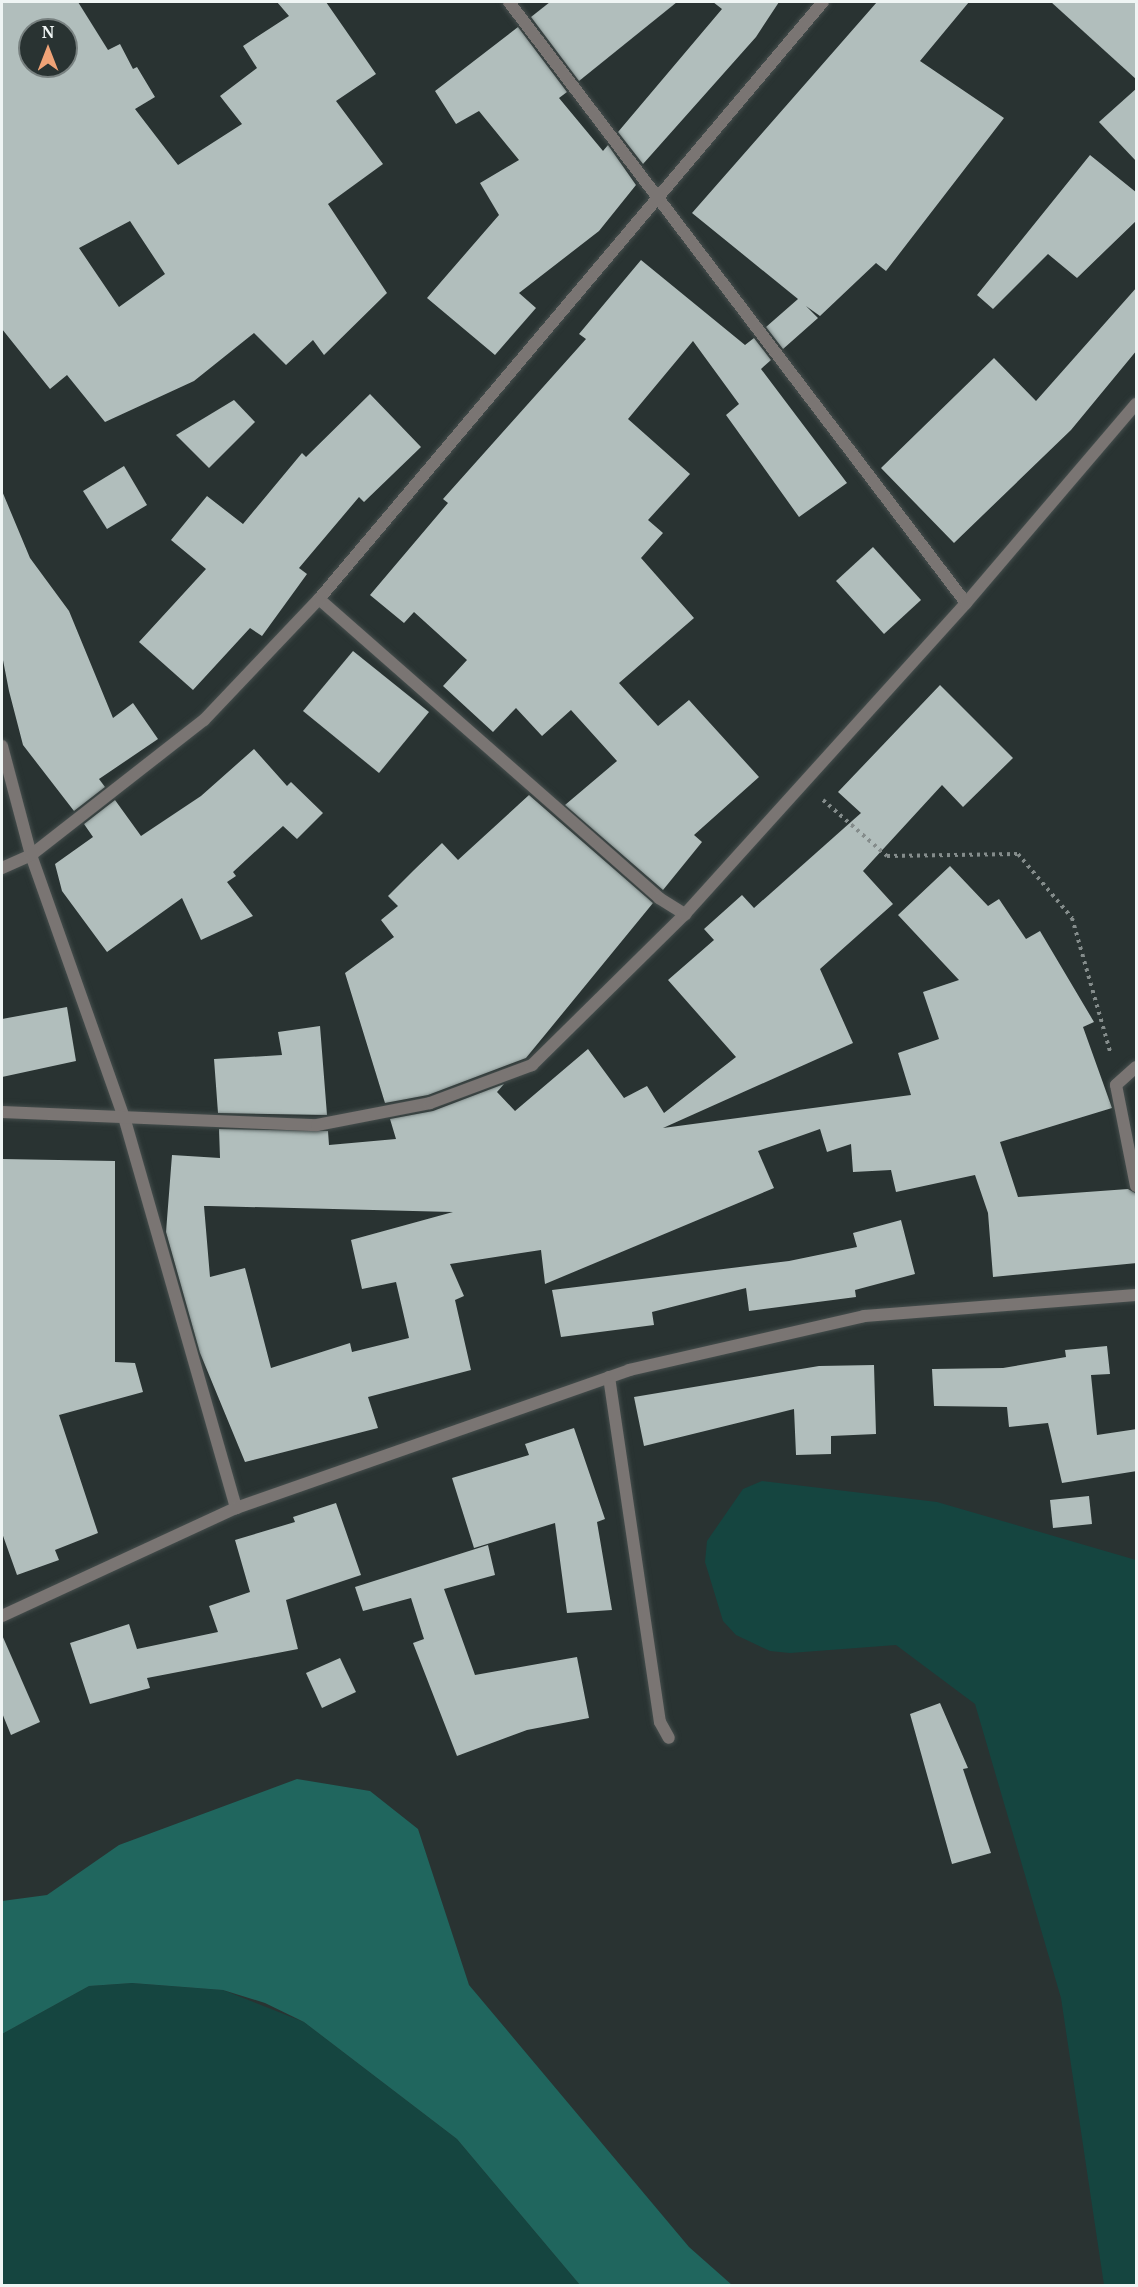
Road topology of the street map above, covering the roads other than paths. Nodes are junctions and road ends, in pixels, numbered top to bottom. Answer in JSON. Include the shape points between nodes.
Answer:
{"nodes":[{"id":1,"x":509,"y":2,"type":"edge"},
{"id":2,"x":824,"y":2,"type":"edge"},
{"id":3,"x":658,"y":194,"type":"junction"},
{"id":4,"x":1137,"y":404,"type":"edge"},
{"id":5,"x":319,"y":599,"type":"junction"},
{"id":6,"x":966,"y":603,"type":"junction"},
{"id":7,"x":2,"y":746,"type":"edge"},
{"id":8,"x":31,"y":855,"type":"junction"},
{"id":9,"x":2,"y":868,"type":"edge"},
{"id":10,"x":685,"y":914,"type":"junction"},
{"id":11,"x":1137,"y":1067,"type":"edge"},
{"id":12,"x":2,"y":1112,"type":"edge"},
{"id":13,"x":124,"y":1117,"type":"junction"},
{"id":14,"x":1137,"y":1186,"type":"edge"},
{"id":15,"x":1137,"y":1295,"type":"edge"},
{"id":16,"x":609,"y":1377,"type":"junction"},
{"id":17,"x":236,"y":1508,"type":"junction"},
{"id":18,"x":2,"y":1616,"type":"edge"},
{"id":19,"x":669,"y":1738,"type":"dead end"}],
"edges":[{"from":1,"to":3,"type":"street"},
{"from":2,"to":3,"type":"street"},
{"from":3,"to":5,"type":"street"},
{"from":3,"to":6,"type":"street"},
{"from":4,"to":6,"type":"street"},
{"from":5,"to":8,"type":"street","via":[[204,720]]},
{"from":5,"to":10,"type":"street","via":[[659,898]]},
{"from":6,"to":10,"type":"street"},
{"from":7,"to":8,"type":"street"},
{"from":8,"to":9,"type":"street"},
{"from":8,"to":13,"type":"street"},
{"from":10,"to":13,"type":"street","via":[[532,1065],[430,1103],[317,1125]]},
{"from":11,"to":14,"type":"street","via":[[1116,1085]]},
{"from":12,"to":13,"type":"street"},
{"from":13,"to":17,"type":"street"},
{"from":15,"to":16,"type":"street","via":[[864,1316]]},
{"from":16,"to":17,"type":"street"},
{"from":16,"to":19,"type":"street","via":[[660,1722]]},
{"from":17,"to":18,"type":"street"}]}
